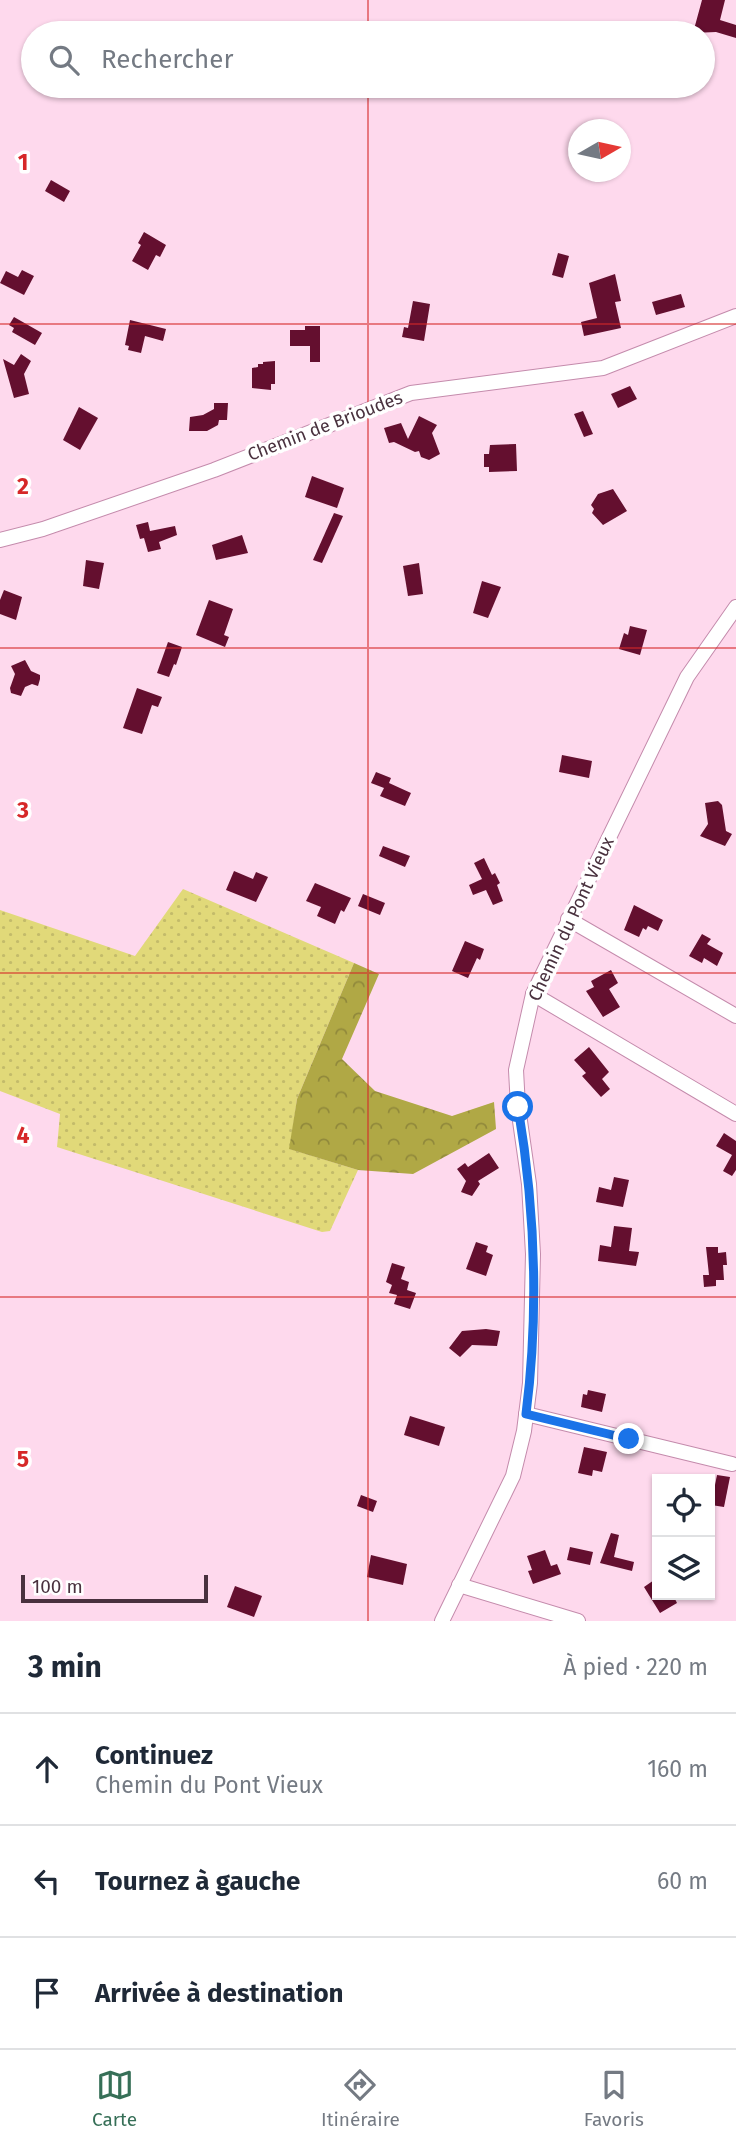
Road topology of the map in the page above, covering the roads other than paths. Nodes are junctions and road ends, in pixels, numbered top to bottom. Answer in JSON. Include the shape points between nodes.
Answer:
{"nodes":[{"id":1,"x":736,"y":316,"type":"edge"},
{"id":2,"x":0,"y":540,"type":"edge"},
{"id":3,"x":736,"y":607,"type":"edge"},
{"id":4,"x":568,"y":919,"type":"junction"},
{"id":5,"x":533,"y":994,"type":"junction"},
{"id":6,"x":736,"y":1016,"type":"edge"},
{"id":7,"x":736,"y":1114,"type":"edge"},
{"id":8,"x":526,"y":1414,"type":"junction"},
{"id":9,"x":732,"y":1464,"type":"dead end"},
{"id":10,"x":459,"y":1585,"type":"junction"},
{"id":11,"x":442,"y":1621,"type":"edge"},
{"id":12,"x":578,"y":1621,"type":"edge"}],
"edges":[{"from":1,"to":2,"type":"street","name":"Chemin de Brioudes","via":[[603,368],[411,393],[214,470]]},
{"from":3,"to":4,"type":"street","name":"Chemin du Pont Vieux","via":[[687,677]]},
{"from":4,"to":5,"type":"street","name":"Chemin du Pont Vieux"},
{"from":4,"to":6,"type":"street"},
{"from":5,"to":7,"type":"street"},
{"from":5,"to":8,"type":"street","name":"Chemin du Pont Vieux","via":[[516,1070],[534,1254]]},
{"from":8,"to":9,"type":"street"},
{"from":8,"to":10,"type":"street","name":"Chemin du Pont Vieux","via":[[513,1476]]},
{"from":10,"to":11,"type":"street","name":"Chemin du Pont Vieux"},
{"from":10,"to":12,"type":"street"}]}
